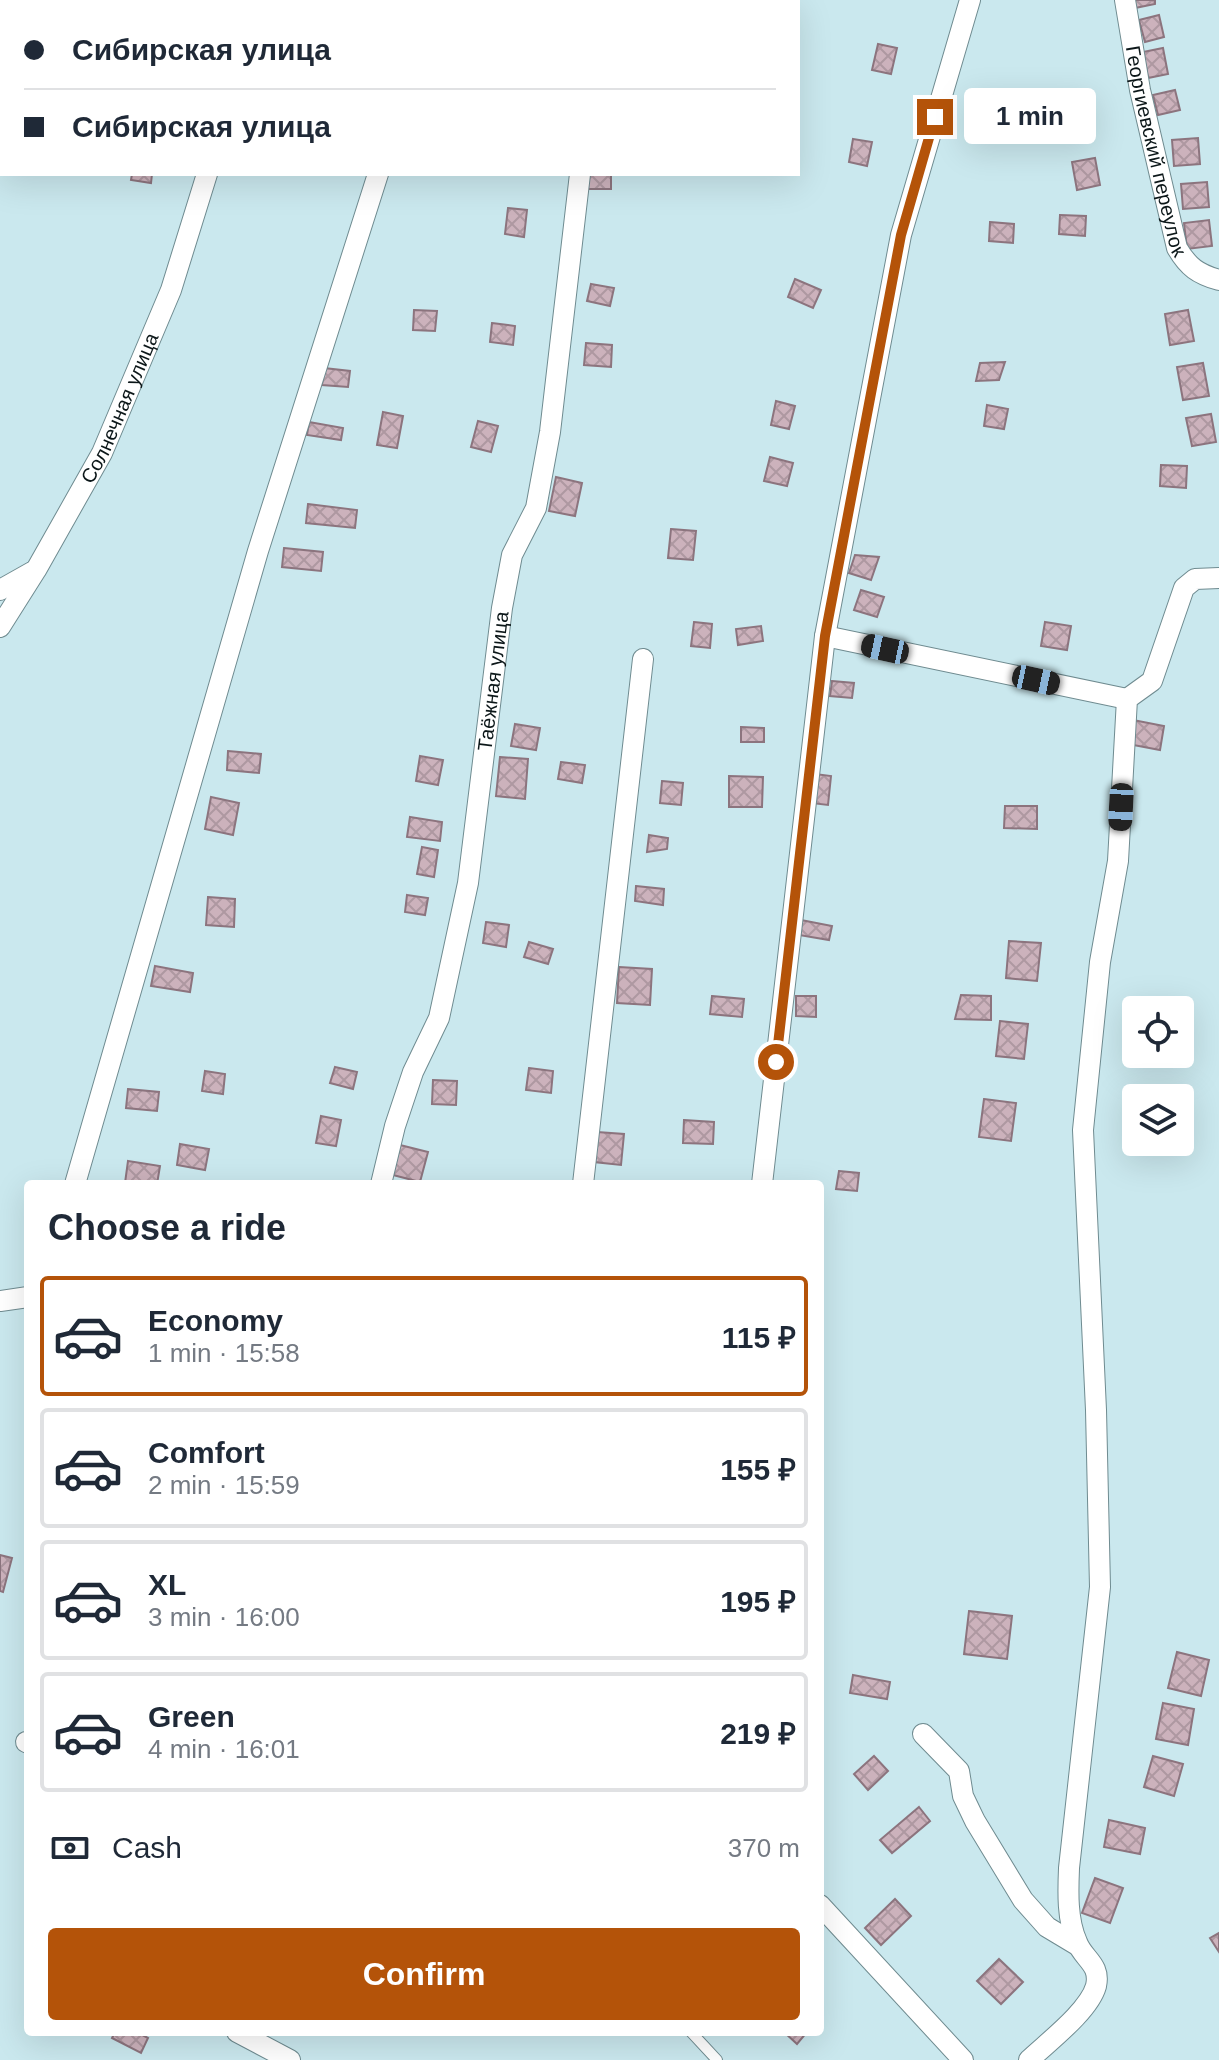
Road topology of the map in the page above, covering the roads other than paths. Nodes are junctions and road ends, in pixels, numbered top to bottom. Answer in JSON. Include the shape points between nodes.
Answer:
{"nodes":[{"id":1,"x":970,"y":0,"type":"edge"},
{"id":2,"x":1125,"y":0,"type":"edge"},
{"id":3,"x":206,"y":176,"type":"edge"},
{"id":4,"x":377,"y":176,"type":"edge"},
{"id":5,"x":580,"y":176,"type":"edge"},
{"id":6,"x":1219,"y":280,"type":"edge"},
{"id":7,"x":36,"y":570,"type":"junction"},
{"id":8,"x":1219,"y":578,"type":"edge"},
{"id":9,"x":0,"y":590,"type":"edge"},
{"id":10,"x":0,"y":627,"type":"edge"},
{"id":11,"x":825,"y":636,"type":"junction"},
{"id":12,"x":643,"y":659,"type":"dead end"},
{"id":13,"x":1127,"y":699,"type":"junction"},
{"id":14,"x":76,"y":1180,"type":"edge"},
{"id":15,"x":382,"y":1180,"type":"edge"},
{"id":16,"x":583,"y":1180,"type":"edge"},
{"id":17,"x":762,"y":1180,"type":"edge"},
{"id":18,"x":24,"y":1298,"type":"edge"},
{"id":19,"x":0,"y":1301,"type":"edge"},
{"id":20,"x":923,"y":1734,"type":"dead end"},
{"id":21,"x":824,"y":1909,"type":"edge"},
{"id":22,"x":1077,"y":1945,"type":"junction"},
{"id":23,"x":245,"y":2036,"type":"edge"},
{"id":24,"x":695,"y":2036,"type":"edge"},
{"id":25,"x":290,"y":2060,"type":"edge"},
{"id":26,"x":717,"y":2060,"type":"edge"},
{"id":27,"x":963,"y":2060,"type":"edge"},
{"id":28,"x":1029,"y":2060,"type":"edge"}],
"edges":[{"from":1,"to":11,"type":"street","via":[[901,235]]},
{"from":2,"to":6,"type":"street","name":"Георгиевский переулок","via":[[1177,248],[1199,274]]},
{"from":3,"to":7,"type":"street","name":"Солнечная улица","via":[[171,290],[102,453]]},
{"from":4,"to":14,"type":"street","via":[[258,551]]},
{"from":5,"to":15,"type":"street","name":"Таёжная улица","via":[[550,432],[536,508],[512,555],[502,608],[468,883],[439,1018],[413,1072]]},
{"from":7,"to":9,"type":"street"},
{"from":7,"to":10,"type":"street","name":"Солнечная улица"},
{"from":8,"to":13,"type":"street","via":[[1195,579],[1184,588],[1152,681]]},
{"from":11,"to":13,"type":"street"},
{"from":11,"to":17,"type":"street"},
{"from":12,"to":16,"type":"street"},
{"from":13,"to":22,"type":"street","via":[[1118,861],[1100,962],[1083,1130],[1100,1587],[1069,1868],[1068,1903]]},
{"from":18,"to":19,"type":"street"},
{"from":20,"to":22,"type":"street","via":[[959,1771],[975,1821],[1023,1900],[1047,1927]]},
{"from":21,"to":27,"type":"street"},
{"from":22,"to":28,"type":"street","via":[[1096,1968],[1096,1985],[1080,2011]]},
{"from":23,"to":25,"type":"street"},
{"from":24,"to":26,"type":"lane"}]}
